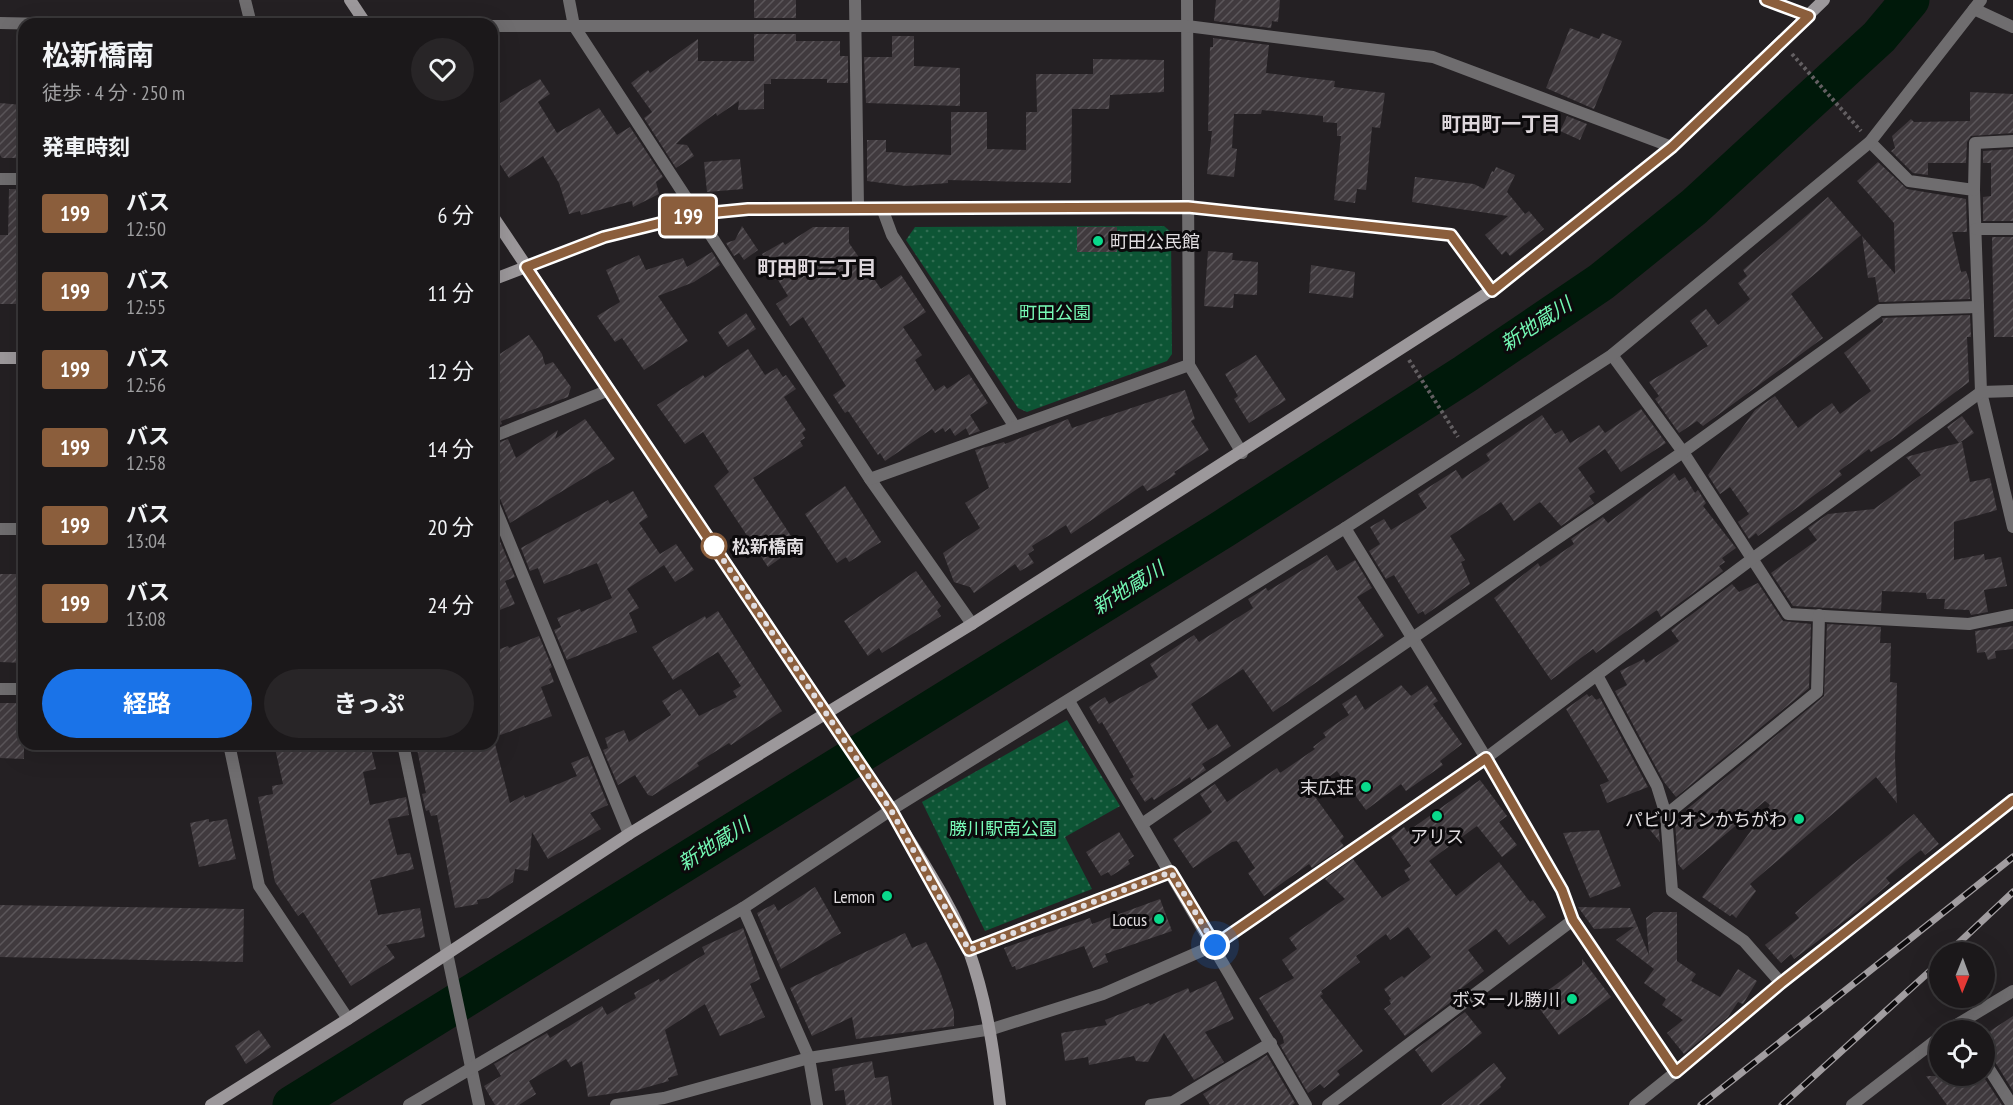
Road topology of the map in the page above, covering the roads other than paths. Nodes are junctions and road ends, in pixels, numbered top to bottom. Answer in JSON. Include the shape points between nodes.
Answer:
{"nodes":[{"id":1,"x":245,"y":0,"type":"edge"},
{"id":2,"x":350,"y":0,"type":"edge"},
{"id":3,"x":569,"y":0,"type":"edge"},
{"id":4,"x":855,"y":0,"type":"edge"},
{"id":5,"x":1187,"y":0,"type":"edge"},
{"id":6,"x":1766,"y":0,"type":"edge"},
{"id":7,"x":1824,"y":0,"type":"edge"},
{"id":8,"x":1978,"y":4,"type":"edge"},
{"id":9,"x":1809,"y":16,"type":"junction"},
{"id":10,"x":250,"y":18,"type":"edge"},
{"id":11,"x":362,"y":18,"type":"edge"},
{"id":12,"x":0,"y":23,"type":"edge"},
{"id":13,"x":18,"y":23,"type":"edge"},
{"id":14,"x":498,"y":26,"type":"edge"},
{"id":15,"x":574,"y":26,"type":"junction"},
{"id":16,"x":1187,"y":26,"type":"junction"},
{"id":17,"x":855,"y":27,"type":"junction"},
{"id":18,"x":2013,"y":27,"type":"edge"},
{"id":19,"x":2013,"y":141,"type":"edge"},
{"id":20,"x":1870,"y":142,"type":"junction"},
{"id":21,"x":1672,"y":147,"type":"junction"},
{"id":22,"x":0,"y":178,"type":"edge"},
{"id":23,"x":18,"y":179,"type":"edge"},
{"id":24,"x":1974,"y":190,"type":"junction"},
{"id":25,"x":858,"y":207,"type":"junction"},
{"id":26,"x":1188,"y":207,"type":"junction"},
{"id":27,"x":882,"y":208,"type":"junction"},
{"id":28,"x":697,"y":214,"type":"junction"},
{"id":29,"x":498,"y":224,"type":"edge"},
{"id":30,"x":2013,"y":229,"type":"edge"},
{"id":31,"x":1976,"y":230,"type":"junction"},
{"id":32,"x":526,"y":267,"type":"junction"},
{"id":33,"x":498,"y":278,"type":"edge"},
{"id":34,"x":1492,"y":291,"type":"junction"},
{"id":35,"x":1978,"y":307,"type":"junction"},
{"id":36,"x":1612,"y":355,"type":"junction"},
{"id":37,"x":0,"y":358,"type":"edge"},
{"id":38,"x":18,"y":358,"type":"edge"},
{"id":39,"x":1189,"y":365,"type":"junction"},
{"id":40,"x":609,"y":390,"type":"junction"},
{"id":41,"x":2013,"y":391,"type":"edge"},
{"id":42,"x":1981,"y":392,"type":"junction"},
{"id":43,"x":1015,"y":427,"type":"junction"},
{"id":44,"x":498,"y":435,"type":"edge"},
{"id":45,"x":1683,"y":452,"type":"junction"},
{"id":46,"x":1242,"y":453,"type":"junction"},
{"id":47,"x":870,"y":479,"type":"junction"},
{"id":48,"x":498,"y":515,"type":"edge"},
{"id":49,"x":2013,"y":527,"type":"edge"},
{"id":50,"x":1345,"y":528,"type":"junction"},
{"id":51,"x":0,"y":529,"type":"edge"},
{"id":52,"x":18,"y":530,"type":"edge"},
{"id":53,"x":1752,"y":559,"type":"junction"},
{"id":54,"x":1819,"y":615,"type":"junction"},
{"id":55,"x":2013,"y":615,"type":"edge"},
{"id":56,"x":972,"y":624,"type":"junction"},
{"id":57,"x":1414,"y":639,"type":"junction"},
{"id":58,"x":1597,"y":675,"type":"junction"},
{"id":59,"x":0,"y":688,"type":"edge"},
{"id":60,"x":18,"y":689,"type":"edge"},
{"id":61,"x":1069,"y":701,"type":"junction"},
{"id":62,"x":828,"y":715,"type":"junction"},
{"id":63,"x":230,"y":750,"type":"edge"},
{"id":64,"x":404,"y":750,"type":"edge"},
{"id":65,"x":1486,"y":758,"type":"junction"},
{"id":66,"x":2013,"y":800,"type":"edge"},
{"id":67,"x":890,"y":809,"type":"junction"},
{"id":68,"x":1666,"y":815,"type":"junction"},
{"id":69,"x":1142,"y":824,"type":"junction"},
{"id":70,"x":629,"y":834,"type":"junction"},
{"id":71,"x":1171,"y":872,"type":"junction"},
{"id":72,"x":742,"y":908,"type":"junction"},
{"id":73,"x":1573,"y":920,"type":"junction"},
{"id":74,"x":1215,"y":945,"type":"junction"},
{"id":75,"x":969,"y":950,"type":"junction"},
{"id":76,"x":447,"y":954,"type":"junction"},
{"id":77,"x":1781,"y":983,"type":"junction"},
{"id":78,"x":2013,"y":991,"type":"edge"},
{"id":79,"x":348,"y":1018,"type":"junction"},
{"id":80,"x":1971,"y":1020,"type":"edge"},
{"id":81,"x":992,"y":1029,"type":"junction"},
{"id":82,"x":1271,"y":1043,"type":"junction"},
{"id":83,"x":1929,"y":1046,"type":"edge"},
{"id":84,"x":809,"y":1058,"type":"junction"},
{"id":85,"x":472,"y":1066,"type":"junction"},
{"id":86,"x":1676,"y":1072,"type":"junction"},
{"id":87,"x":1995,"y":1078,"type":"edge"},
{"id":88,"x":211,"y":1105,"type":"edge"},
{"id":89,"x":409,"y":1105,"type":"edge"},
{"id":90,"x":479,"y":1105,"type":"edge"},
{"id":91,"x":616,"y":1105,"type":"edge"},
{"id":92,"x":817,"y":1105,"type":"edge"},
{"id":93,"x":1000,"y":1105,"type":"edge"},
{"id":94,"x":1151,"y":1105,"type":"edge"},
{"id":95,"x":1306,"y":1105,"type":"edge"},
{"id":96,"x":1328,"y":1105,"type":"edge"},
{"id":97,"x":1635,"y":1105,"type":"edge"},
{"id":98,"x":1852,"y":1105,"type":"edge"},
{"id":99,"x":2012,"y":1105,"type":"edge"}],
"edges":[{"from":1,"to":10,"type":"street"},
{"from":2,"to":11,"type":"street"},
{"from":3,"to":15,"type":"street"},
{"from":4,"to":17,"type":"street"},
{"from":5,"to":16,"type":"street"},
{"from":6,"to":9,"type":"street"},
{"from":7,"to":9,"type":"street"},
{"from":8,"to":18,"type":"street"},
{"from":8,"to":20,"type":"street"},
{"from":9,"to":21,"type":"street"},
{"from":12,"to":13,"type":"street"},
{"from":14,"to":15,"type":"street"},
{"from":15,"to":17,"type":"street"},
{"from":15,"to":28,"type":"street"},
{"from":16,"to":17,"type":"street"},
{"from":16,"to":21,"type":"street","via":[[1432,57]]},
{"from":16,"to":26,"type":"street"},
{"from":17,"to":25,"type":"street"},
{"from":19,"to":24,"type":"street","via":[[1975,142]]},
{"from":20,"to":24,"type":"street","via":[[1909,181]]},
{"from":20,"to":36,"type":"street"},
{"from":21,"to":34,"type":"street"},
{"from":22,"to":23,"type":"street"},
{"from":24,"to":31,"type":"street"},
{"from":25,"to":27,"type":"street"},
{"from":25,"to":28,"type":"street"},
{"from":26,"to":27,"type":"street"},
{"from":26,"to":34,"type":"street","via":[[1451,235]]},
{"from":26,"to":39,"type":"street"},
{"from":27,"to":43,"type":"street","via":[[892,235]]},
{"from":28,"to":32,"type":"street","via":[[604,237]]},
{"from":28,"to":47,"type":"street"},
{"from":29,"to":32,"type":"street"},
{"from":30,"to":31,"type":"street"},
{"from":31,"to":35,"type":"street"},
{"from":32,"to":33,"type":"street"},
{"from":32,"to":40,"type":"street"},
{"from":34,"to":46,"type":"street"},
{"from":35,"to":42,"type":"street"},
{"from":35,"to":45,"type":"street","via":[[1880,310]]},
{"from":36,"to":45,"type":"street"},
{"from":36,"to":50,"type":"street"},
{"from":37,"to":38,"type":"street"},
{"from":39,"to":43,"type":"street"},
{"from":39,"to":46,"type":"street"},
{"from":40,"to":44,"type":"street"},
{"from":40,"to":62,"type":"street"},
{"from":41,"to":42,"type":"street"},
{"from":42,"to":49,"type":"street"},
{"from":42,"to":53,"type":"street"},
{"from":43,"to":47,"type":"street"},
{"from":45,"to":53,"type":"street"},
{"from":45,"to":57,"type":"street"},
{"from":46,"to":56,"type":"street"},
{"from":47,"to":56,"type":"street"},
{"from":48,"to":70,"type":"street"},
{"from":50,"to":57,"type":"street"},
{"from":50,"to":61,"type":"street"},
{"from":51,"to":52,"type":"street"},
{"from":53,"to":54,"type":"street","via":[[1788,614]]},
{"from":53,"to":58,"type":"street"},
{"from":54,"to":55,"type":"street","via":[[1969,624]]},
{"from":54,"to":68,"type":"street","via":[[1817,692]]},
{"from":56,"to":62,"type":"street"},
{"from":57,"to":65,"type":"street"},
{"from":57,"to":69,"type":"street"},
{"from":58,"to":65,"type":"street"},
{"from":58,"to":68,"type":"street","via":[[1657,786]]},
{"from":59,"to":60,"type":"street"},
{"from":61,"to":67,"type":"street"},
{"from":61,"to":69,"type":"street"},
{"from":62,"to":67,"type":"street"},
{"from":62,"to":70,"type":"street"},
{"from":63,"to":79,"type":"street","via":[[259,885]]},
{"from":64,"to":76,"type":"street"},
{"from":65,"to":73,"type":"street","via":[[1562,890]]},
{"from":65,"to":74,"type":"street"},
{"from":66,"to":77,"type":"street"},
{"from":67,"to":72,"type":"street"},
{"from":67,"to":75,"type":"street"},
{"from":68,"to":77,"type":"street","via":[[1672,891],[1744,941]]},
{"from":69,"to":71,"type":"street"},
{"from":70,"to":76,"type":"street"},
{"from":71,"to":74,"type":"street"},
{"from":71,"to":75,"type":"street"},
{"from":72,"to":84,"type":"street"},
{"from":72,"to":85,"type":"street"},
{"from":73,"to":86,"type":"street"},
{"from":73,"to":96,"type":"street"},
{"from":74,"to":81,"type":"street","via":[[1103,994]]},
{"from":74,"to":82,"type":"street"},
{"from":75,"to":81,"type":"street"},
{"from":76,"to":79,"type":"street"},
{"from":76,"to":85,"type":"street"},
{"from":77,"to":86,"type":"street"},
{"from":78,"to":80,"type":"street"},
{"from":79,"to":88,"type":"street"},
{"from":81,"to":84,"type":"street"},
{"from":81,"to":93,"type":"street"},
{"from":82,"to":94,"type":"street","via":[[1173,1102]]},
{"from":82,"to":95,"type":"street"},
{"from":83,"to":98,"type":"street"},
{"from":84,"to":91,"type":"street","via":[[664,1098]]},
{"from":84,"to":92,"type":"street"},
{"from":85,"to":89,"type":"street"},
{"from":85,"to":90,"type":"street"},
{"from":86,"to":97,"type":"street"},
{"from":87,"to":99,"type":"street"}]}
